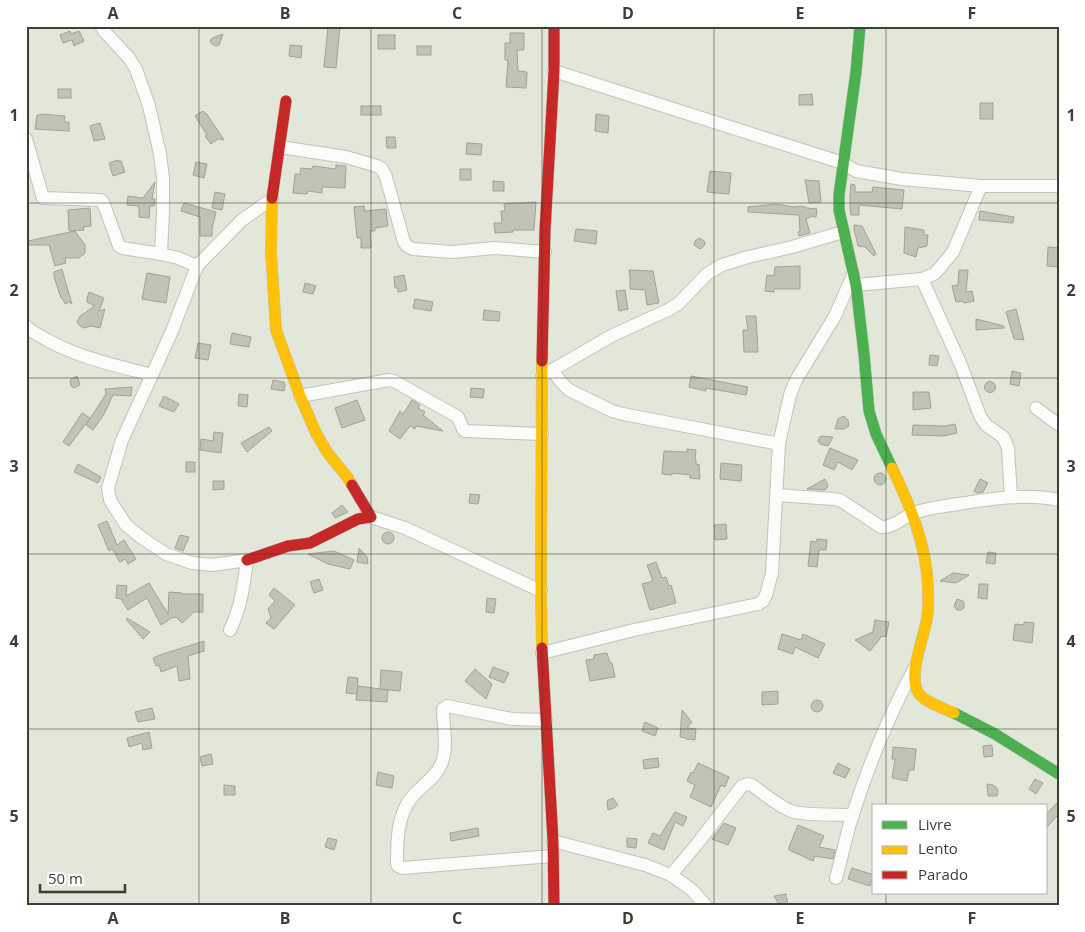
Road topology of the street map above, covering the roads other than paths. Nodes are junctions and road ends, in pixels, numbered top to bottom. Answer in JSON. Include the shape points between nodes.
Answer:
{"nodes":[{"id":1,"x":101,"y":26,"type":"edge"},
{"id":2,"x":554,"y":26,"type":"edge"},
{"id":3,"x":860,"y":26,"type":"edge"},
{"id":4,"x":554,"y":72,"type":"junction"},
{"id":5,"x":286,"y":100,"type":"dead end"},
{"id":6,"x":26,"y":139,"type":"edge"},
{"id":7,"x":280,"y":147,"type":"junction"},
{"id":8,"x":843,"y":163,"type":"junction"},
{"id":9,"x":980,"y":186,"type":"junction"},
{"id":10,"x":1059,"y":186,"type":"edge"},
{"id":11,"x":272,"y":199,"type":"junction"},
{"id":12,"x":843,"y":232,"type":"junction"},
{"id":13,"x":545,"y":252,"type":"junction"},
{"id":14,"x":161,"y":254,"type":"junction"},
{"id":15,"x":197,"y":266,"type":"junction"},
{"id":16,"x":854,"y":280,"type":"junction"},
{"id":17,"x":922,"y":280,"type":"junction"},
{"id":18,"x":26,"y":326,"type":"edge"},
{"id":19,"x":547,"y":373,"type":"junction"},
{"id":20,"x":152,"y":375,"type":"junction"},
{"id":21,"x":300,"y":396,"type":"junction"},
{"id":22,"x":1036,"y":408,"type":"dead end"},
{"id":23,"x":1059,"y":425,"type":"edge"},
{"id":24,"x":542,"y":434,"type":"junction"},
{"id":25,"x":779,"y":444,"type":"junction"},
{"id":26,"x":777,"y":495,"type":"junction"},
{"id":27,"x":1011,"y":497,"type":"junction"},
{"id":28,"x":1059,"y":500,"type":"edge"},
{"id":29,"x":912,"y":514,"type":"junction"},
{"id":30,"x":371,"y":517,"type":"junction"},
{"id":31,"x":246,"y":560,"type":"junction"},
{"id":32,"x":542,"y":591,"type":"junction"},
{"id":33,"x":230,"y":630,"type":"dead end"},
{"id":34,"x":542,"y":653,"type":"junction"},
{"id":35,"x":915,"y":666,"type":"junction"},
{"id":36,"x":546,"y":720,"type":"junction"},
{"id":37,"x":1059,"y":774,"type":"edge"},
{"id":38,"x":853,"y":815,"type":"junction"},
{"id":39,"x":553,"y":841,"type":"junction"},
{"id":40,"x":553,"y":856,"type":"junction"},
{"id":41,"x":670,"y":875,"type":"junction"},
{"id":42,"x":836,"y":878,"type":"dead end"},
{"id":43,"x":554,"y":906,"type":"edge"},
{"id":44,"x":706,"y":906,"type":"edge"}],
"edges":[{"from":1,"to":14,"type":"street","via":[[136,69],[149,106],[163,178]]},
{"from":2,"to":4,"type":"street"},
{"from":3,"to":8,"type":"street"},
{"from":4,"to":8,"type":"street"},
{"from":4,"to":13,"type":"street"},
{"from":5,"to":7,"type":"street"},
{"from":6,"to":14,"type":"street","via":[[43,198],[101,200],[119,246]]},
{"from":7,"to":11,"type":"street"},
{"from":7,"to":13,"type":"street","via":[[346,157],[382,169],[404,242],[413,249],[452,252],[495,248]]},
{"from":8,"to":9,"type":"street","via":[[856,171],[891,178]]},
{"from":8,"to":12,"type":"street","via":[[839,210]]},
{"from":9,"to":10,"type":"street"},
{"from":9,"to":17,"type":"street","via":[[953,252],[940,269]]},
{"from":11,"to":15,"type":"street","via":[[242,220]]},
{"from":11,"to":21,"type":"street","via":[[271,252],[276,330]]},
{"from":12,"to":16,"type":"street"},
{"from":12,"to":19,"type":"street","via":[[722,265],[707,274],[678,304],[613,335]]},
{"from":13,"to":19,"type":"street"},
{"from":14,"to":15,"type":"street"},
{"from":15,"to":20,"type":"street"},
{"from":16,"to":17,"type":"street"},
{"from":16,"to":25,"type":"street","via":[[796,380]]},
{"from":16,"to":29,"type":"street","via":[[869,411]]},
{"from":17,"to":27,"type":"street","via":[[961,365],[980,416],[1003,437],[1008,448]]},
{"from":18,"to":20,"type":"street","via":[[54,344],[83,356]]},
{"from":19,"to":24,"type":"street"},
{"from":19,"to":25,"type":"street","via":[[569,390],[612,411]]},
{"from":20,"to":31,"type":"street","via":[[122,440],[108,488],[110,500],[126,525],[166,554],[192,563],[213,565]]},
{"from":21,"to":24,"type":"street","via":[[389,380],[458,416],[465,431]]},
{"from":21,"to":30,"type":"street","via":[[316,433]]},
{"from":22,"to":23,"type":"street"},
{"from":24,"to":32,"type":"street"},
{"from":25,"to":26,"type":"street"},
{"from":26,"to":29,"type":"street","via":[[840,500],[881,527],[893,525]]},
{"from":26,"to":34,"type":"street","via":[[772,573],[764,601]]},
{"from":27,"to":28,"type":"street"},
{"from":27,"to":29,"type":"street"},
{"from":29,"to":35,"type":"street","via":[[925,557],[928,586],[928,615]]},
{"from":30,"to":31,"type":"street","via":[[358,519],[310,543],[288,546]]},
{"from":30,"to":32,"type":"street","via":[[414,532]]},
{"from":31,"to":33,"type":"street","via":[[243,589]]},
{"from":32,"to":34,"type":"street"},
{"from":34,"to":36,"type":"street"},
{"from":35,"to":37,"type":"street","via":[[916,687],[925,699],[1017,746]]},
{"from":35,"to":38,"type":"street","via":[[897,700]]},
{"from":36,"to":39,"type":"street"},
{"from":36,"to":40,"type":"street","via":[[512,719],[447,706],[443,708],[445,745],[442,760],[437,773],[406,808],[397,838],[397,863],[402,868]]},
{"from":38,"to":41,"type":"street","via":[[793,812],[747,784],[742,786]]},
{"from":38,"to":42,"type":"street"},
{"from":39,"to":40,"type":"street"},
{"from":39,"to":41,"type":"street","via":[[645,865]]},
{"from":40,"to":43,"type":"street"},
{"from":41,"to":44,"type":"street","via":[[692,890]]}]}
